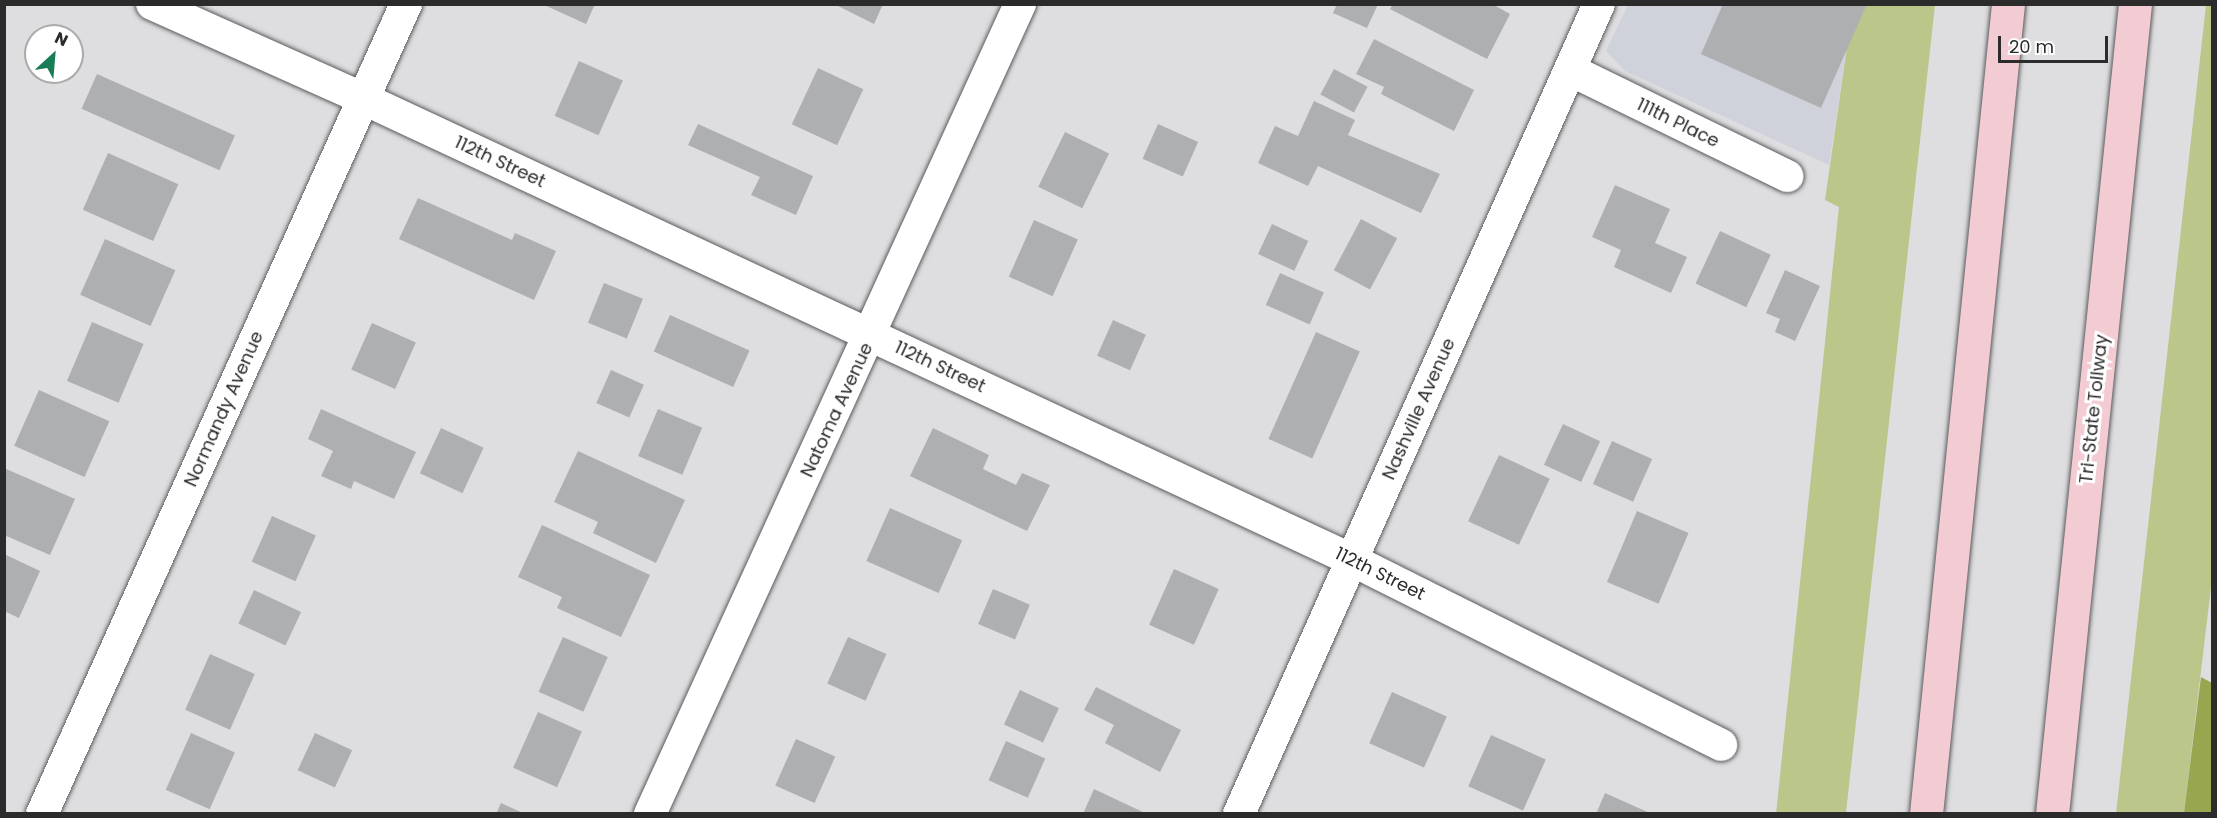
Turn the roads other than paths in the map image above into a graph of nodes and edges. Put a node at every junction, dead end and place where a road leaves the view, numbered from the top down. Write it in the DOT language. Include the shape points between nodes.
graph roads {
  1 [pos="152,4"];
  2 [pos="406,4"];
  3 [pos="1020,4"];
  4 [pos="1599,4"];
  5 [pos="2008,4"];
  6 [pos="2135,4"];
  7 [pos="1570,70"];
  8 [pos="364,99"];
  9 [pos="1787,176"];
  10 [pos="872,335"];
  11 [pos="1352,560"];
  12 [pos="1721,744"];
  13 [pos="42,813"];
  14 [pos="650,813"];
  15 [pos="1239,813"];
  16 [pos="1926,813"];
  17 [pos="2052,813"];
  1 -- 8 [label="street, 112th Street"];
  2 -- 8 [label="street, Normandy Avenue"];
  3 -- 10 [label="street, Natoma Avenue"];
  4 -- 7 [label="street, Nashville Avenue"];
  5 -- 16 [label="highway"];
  6 -- 17 [label="highway, Tri-State Tollway"];
  7 -- 9 [label="street, 111th Place"];
  7 -- 11 [label="street, Nashville Avenue"];
  8 -- 10 [label="street, 112th Street"];
  8 -- 13 [label="street, Normandy Avenue"];
  10 -- 11 [label="street, 112th Street"];
  10 -- 14 [label="street, Natoma Avenue"];
  11 -- 12 [label="street, 112th Street"];
  11 -- 15 [label="street, Nashville Avenue"];
}
